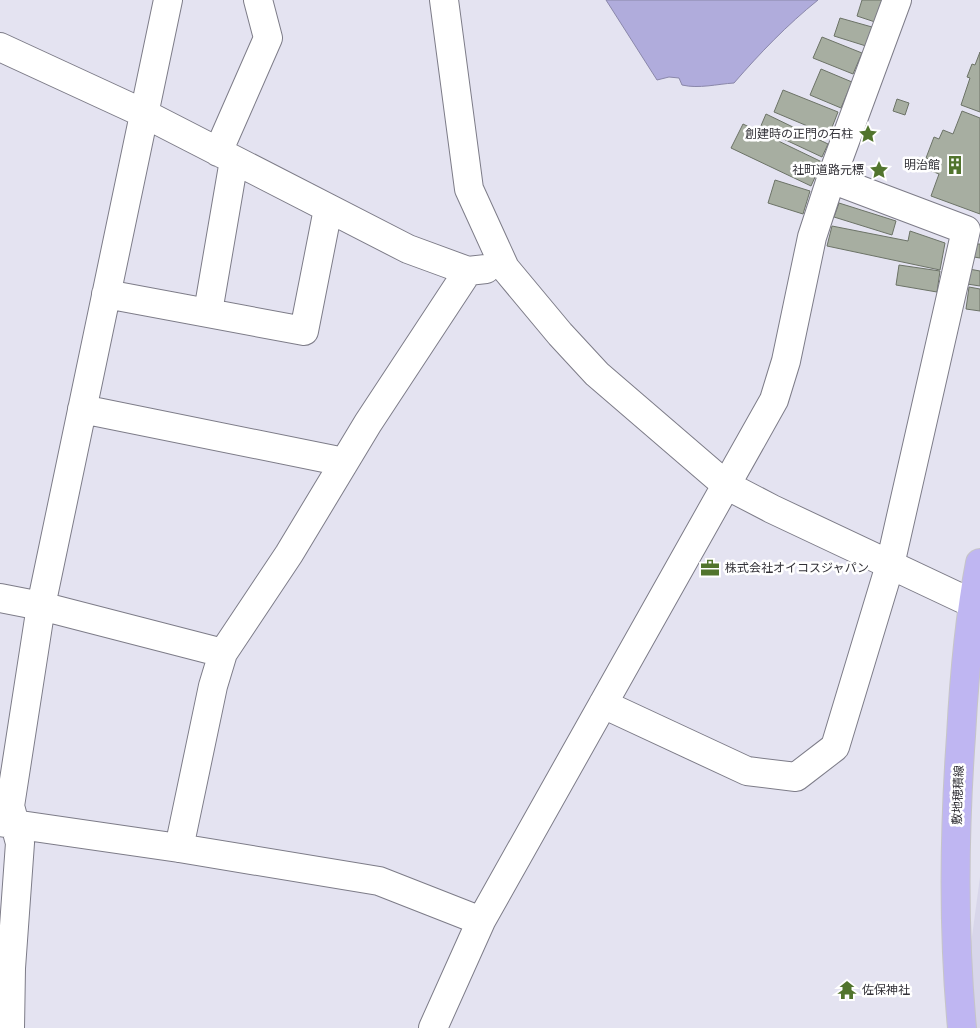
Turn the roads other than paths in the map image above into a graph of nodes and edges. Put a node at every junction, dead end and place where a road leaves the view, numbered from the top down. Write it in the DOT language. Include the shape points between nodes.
graph roads {
  1 [pos="168,0"];
  2 [pos="258,0"];
  3 [pos="444,0"];
  4 [pos="897,0"];
  5 [pos="0,47"];
  6 [pos="144,113"];
  7 [pos="226,156"];
  8 [pos="831,179"];
  9 [pos="328,210"];
  10 [pos="505,268"];
  11 [pos="468,271"];
  12 [pos="106,294"];
  13 [pos="208,312"];
  14 [pos="82,409"];
  15 [pos="344,462"];
  16 [pos="726,485"];
  17 [pos="980,563"];
  18 [pos="890,565"];
  19 [pos="0,598"];
  20 [pos="976,605"];
  21 [pos="41,606"];
  22 [pos="223,653"];
  23 [pos="603,704"];
  24 [pos="7,824"];
  25 [pos="179,848"];
  26 [pos="481,922"];
  27 [pos="10,1028"];
  28 [pos="433,1028"];
  29 [pos="962,1028"];
  1 -- 6 [label="street"];
  2 -- 7 [label="street" via="268,38"];
  3 -- 10 [label="street" via="469,190"];
  4 -- 8 [label="street"];
  5 -- 6 [label="street"];
  6 -- 7 [label="street"];
  6 -- 12 [label="street"];
  7 -- 9 [label="street"];
  7 -- 13 [label="street"];
  8 -- 16 [label="street" via="812,237 786,360 774,400"];
  8 -- 18 [label="street" via="966,230"];
  9 -- 11 [label="street" via="408,249"];
  9 -- 13 [label="street" via="304,330"];
  10 -- 11 [label="street"];
  10 -- 16 [label="street" via="597,374"];
  11 -- 15 [label="street"];
  12 -- 13 [label="street"];
  12 -- 14 [label="street"];
  14 -- 15 [label="street"];
  14 -- 21 [label="street"];
  15 -- 22 [label="street" via="289,554"];
  16 -- 18 [label="street"];
  16 -- 23 [label="street"];
  17 -- 20 [label="main road, 敷地穂積線"];
  18 -- 20 [label="street"];
  18 -- 23 [label="street" via="835,747 796,777 747,771"];
  19 -- 21 [label="street"];
  20 -- 29 [label="main road, 敷地穂積線" via="964,682 956,826 955,895"];
  21 -- 22 [label="street"];
  21 -- 24 [label="street"];
  22 -- 25 [label="street"];
  23 -- 26 [label="street"];
  24 -- 25 [label="street"];
  24 -- 27 [label="street" via="20,843"];
  25 -- 26 [label="street" via="379,881"];
  26 -- 28 [label="street"];
}
